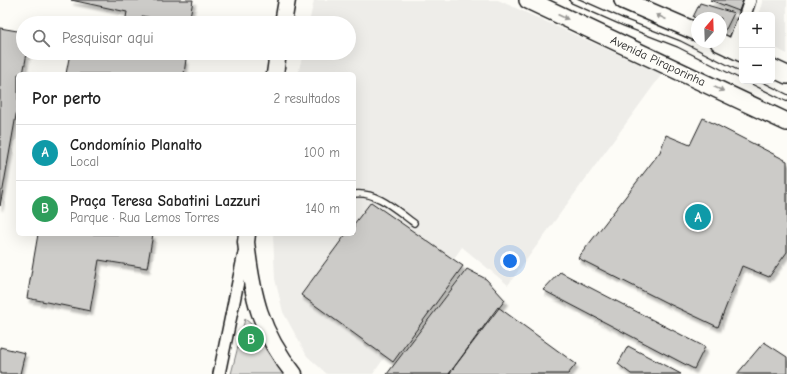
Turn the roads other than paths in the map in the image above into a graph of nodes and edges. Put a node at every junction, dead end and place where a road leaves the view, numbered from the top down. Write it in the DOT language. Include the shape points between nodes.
graph roads {
  1 [pos="287,0"];
  2 [pos="528,0"];
  3 [pos="573,0"];
  4 [pos="623,0"];
  5 [pos="750,0"];
  6 [pos="746,12"];
  7 [pos="284,16"];
  8 [pos="691,29"];
  9 [pos="739,29"];
  10 [pos="731,48"];
  11 [pos="277,60"];
  12 [pos="775,69"];
  13 [pos="274,72"];
  14 [pos="739,74"];
  15 [pos="787,75"];
  16 [pos="758,84"];
  17 [pos="787,98"];
  18 [pos="787,122"];
  19 [pos="356,194"];
  20 [pos="414,223"];
  21 [pos="247,238"];
  22 [pos="219,374"];
  23 [pos="294,374"];
  1 -- 7 [label="street"];
  2 -- 18 [label="main road, Avenida Piraporinha, one-way"];
  3 -- 14 [label="lane" via="679,44"];
  8 -- 4 [label="main road, one-way"];
  5 -- 6 [label="street"];
  9 -- 10 [label="street"];
  11 -- 13 [label="street"];
  12 -- 15 [label="main road"];
  16 -- 17 [label="lane"];
  19 -- 20 [label="lane" via="362,193 380,199"];
  21 -- 22 [label="street"];
  21 -- 23 [label="street" via="254,300 265,330 281,358"];
}
